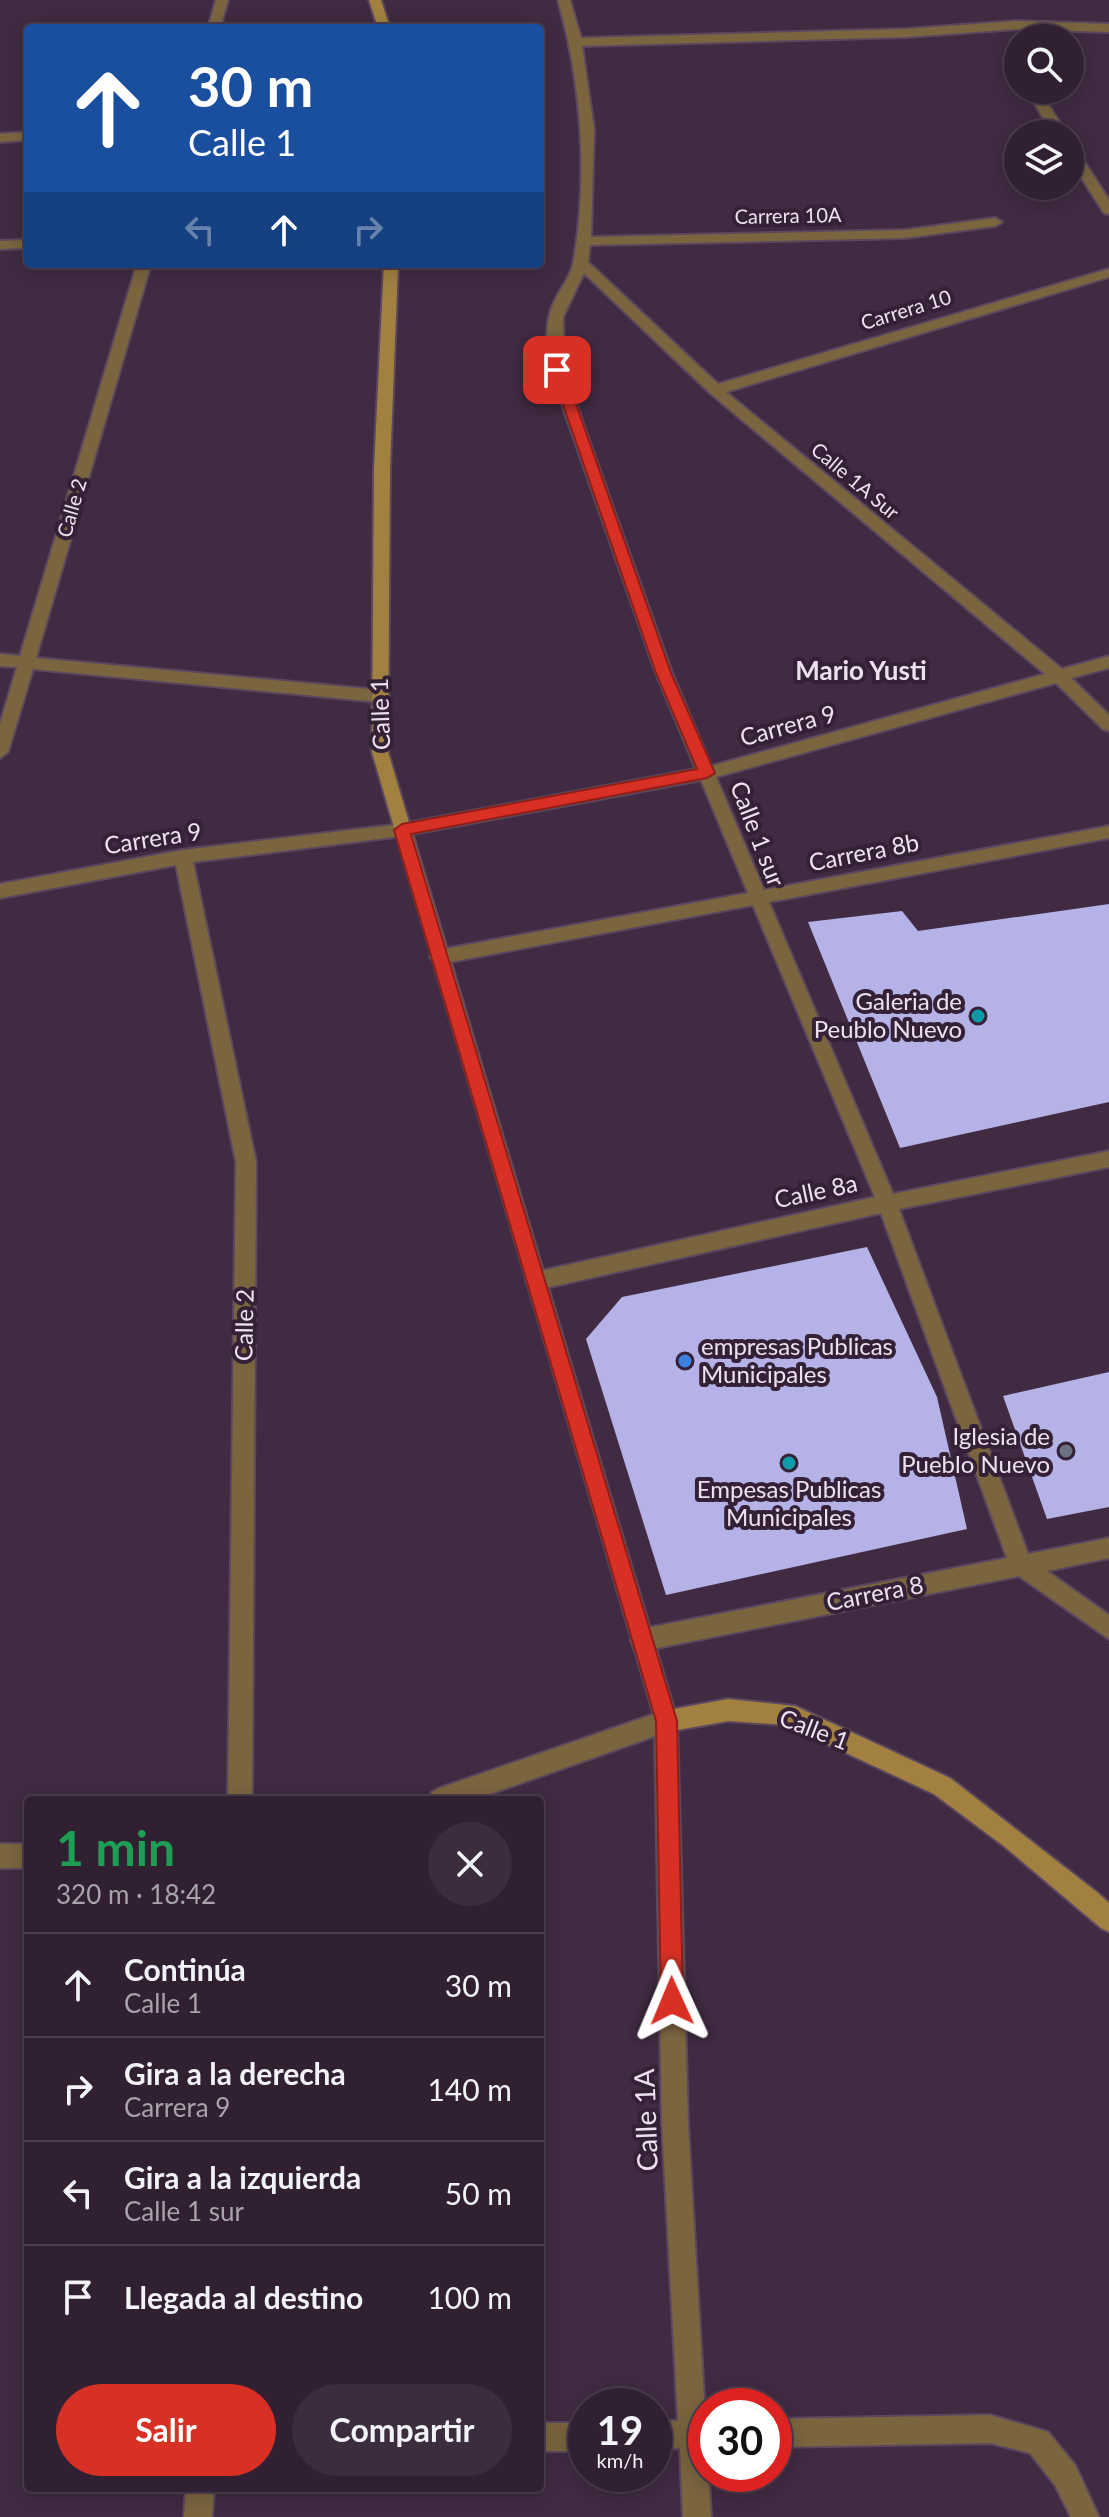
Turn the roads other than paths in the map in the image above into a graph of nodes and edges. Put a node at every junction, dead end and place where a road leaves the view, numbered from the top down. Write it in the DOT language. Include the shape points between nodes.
graph roads {
  1 [pos="222,0"];
  2 [pos="375,0"];
  3 [pos="564,0"];
  4 [pos="215,24"];
  5 [pos="383,24"];
  6 [pos="1109,28"];
  7 [pos="577,42"];
  8 [pos="24,136"];
  9 [pos="0,138"];
  10 [pos="1084,172"];
  11 [pos="1109,210"];
  12 [pos="995,222"];
  13 [pos="581,241"];
  14 [pos="24,244"];
  15 [pos="0,245"];
  16 [pos="581,263"];
  17 [pos="143,268"];
  18 [pos="391,268"];
  19 [pos="1109,273"];
  20 [pos="715,390"];
  21 [pos="0,660"];
  22 [pos="1109,662"];
  23 [pos="26,664"];
  24 [pos="1060,677"];
  25 [pos="379,696"];
  26 [pos="1109,725"];
  27 [pos="0,752"];
  28 [pos="707,773"];
  29 [pos="402,830"];
  30 [pos="1109,832"];
  31 [pos="183,857"];
  32 [pos="0,891"];
  33 [pos="756,898"];
  34 [pos="439,957"];
  35 [pos="1109,1159"];
  36 [pos="887,1203"];
  37 [pos="536,1281"];
  38 [pos="1109,1548"];
  39 [pos="1021,1565"];
  40 [pos="1109,1628"];
  41 [pos="642,1640"];
  42 [pos="666,1721"];
  43 [pos="240,1796"];
  44 [pos="451,1796"];
  45 [pos="0,1856"];
  46 [pos="24,1856"];
  47 [pos="1109,1920"];
  48 [pos="696,2388"];
  49 [pos="792,2433"];
  50 [pos="544,2437"];
  51 [pos="568,2437"];
  52 [pos="200,2492"];
  53 [pos="698,2492"];
  54 [pos="198,2517"];
  55 [pos="697,2517"];
  56 [pos="1085,2517"];
  1 -- 4 [label="street"];
  2 -- 5 [label="main road"];
  3 -- 7 [label="street, Calle 1 sur"];
  6 -- 7 [label="street" via="1017,25"];
  7 -- 13 [label="street, Calle 1 sur" via="590,151"];
  8 -- 9 [label="street"];
  10 -- 11 [label="street"];
  12 -- 13 [label="street, Carrera 10A" via="905,234"];
  13 -- 16 [label="street, Calle 1 sur"];
  14 -- 15 [label="street"];
  16 -- 20 [label="street, Calle 1A Sur"];
  16 -- 28 [label="street, Calle 1 sur" via="558,310 553,347 557,370 664,673"];
  17 -- 23 [label="street, Calle 2"];
  18 -- 25 [label="main road, Calle 1"];
  19 -- 20 [label="street, Carrera 10"];
  20 -- 24 [label="street, Calle 1A Sur"];
  21 -- 23 [label="street"];
  22 -- 24 [label="street, Carrera 9"];
  23 -- 25 [label="street"];
  23 -- 27 [label="street, Calle 2"];
  24 -- 26 [label="street, Calle 1A Sur"];
  24 -- 28 [label="street, Carrera 9"];
  25 -- 29 [label="main road, Calle 1" via="380,752"];
  28 -- 29 [label="street, Carrera 9"];
  28 -- 33 [label="street, Calle 1 sur"];
  29 -- 31 [label="street, Carrera 9"];
  29 -- 34 [label="main road, Calle 1"];
  30 -- 33 [label="street, Carrera 8b"];
  31 -- 32 [label="street, Carrera 9"];
  31 -- 43 [label="street, Calle 2" via="246,1162"];
  33 -- 34 [label="street, Carrera 8b"];
  33 -- 36 [label="street, Calle 1 sur"];
  34 -- 37 [label="main road, Calle 1"];
  35 -- 36 [label="street, Calle 8a"];
  36 -- 37 [label="street, Calle 8a"];
  36 -- 39 [label="street, Calle 1 sur"];
  37 -- 41 [label="main road, Calle 1"];
  38 -- 39 [label="street, Carrera 8"];
  39 -- 40 [label="street"];
  39 -- 41 [label="street, Carrera 8"];
  41 -- 42 [label="main road, Calle 1"];
  42 -- 44 [label="street"];
  42 -- 47 [label="main road, Calle 1" via="728,1710 787,1714 942,1786"];
  42 -- 48 [label="street, Calle 1A" via="675,2124"];
  45 -- 46 [label="street"];
  49 -- 56 [label="street" via="990,2429 1038,2442 1065,2475"];
  50 -- 51 [label="street"];
  52 -- 54 [label="street"];
  53 -- 55 [label="street, Calle 1A"];
}
